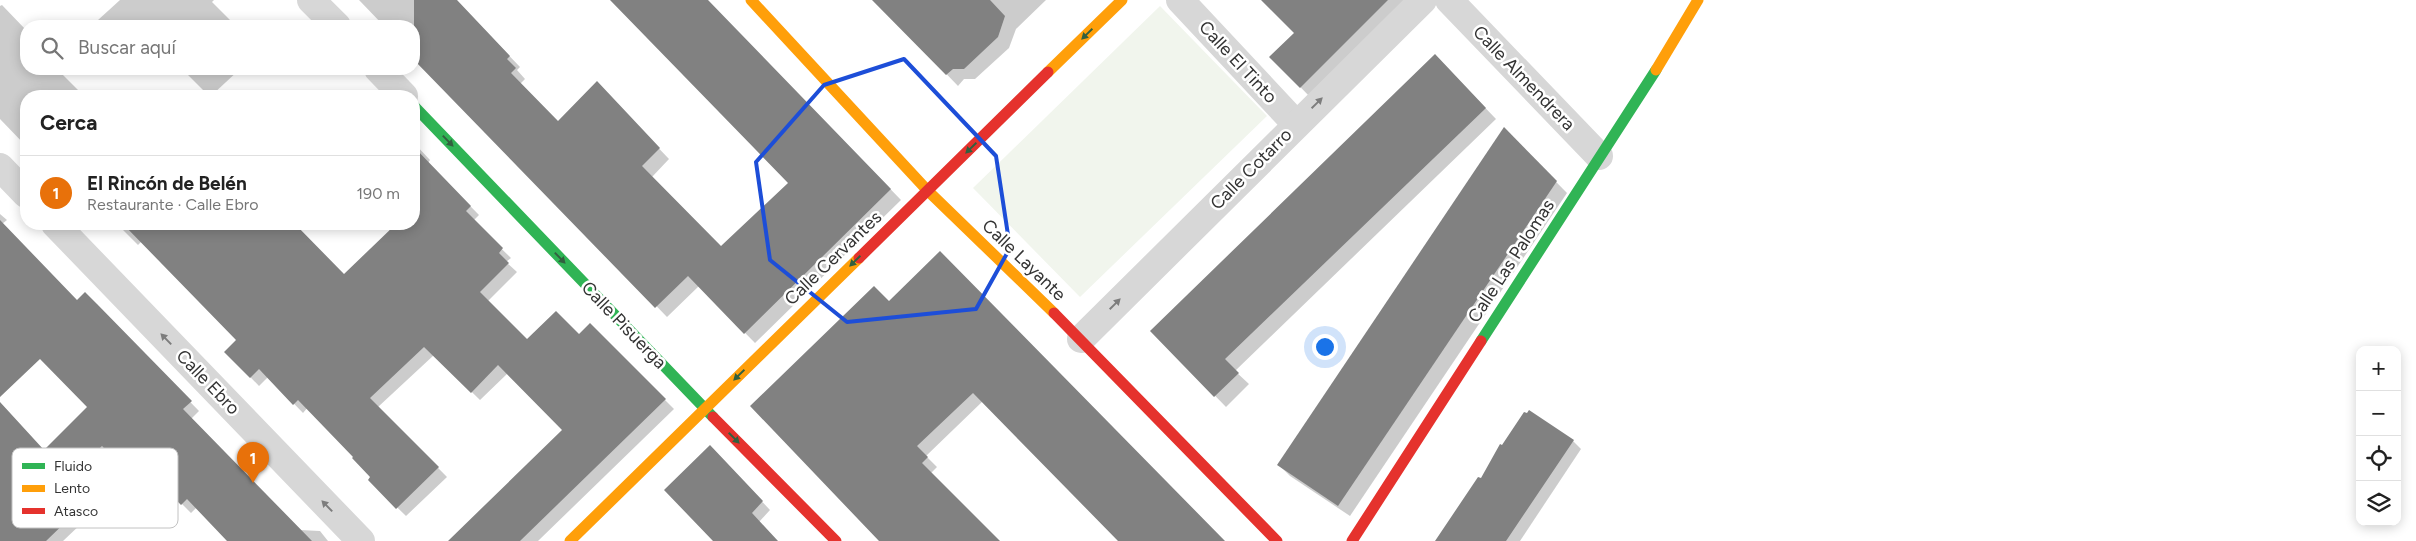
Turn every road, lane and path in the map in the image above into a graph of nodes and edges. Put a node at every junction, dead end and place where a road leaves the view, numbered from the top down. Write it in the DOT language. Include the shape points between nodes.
graph roads {
  1 [pos="311,0"];
  2 [pos="751,0"];
  3 [pos="1122,0"];
  4 [pos="1180,0"];
  5 [pos="1423,0"];
  6 [pos="1449,0"];
  7 [pos="1698,0"];
  8 [pos="331,20"];
  9 [pos="384,75"];
  10 [pos="398,90"];
  11 [pos="420,112"];
  12 [pos="1296,124"];
  13 [pos="1599,156"];
  14 [pos="0,167"];
  15 [pos="20,188"];
  16 [pos="927,190"];
  17 [pos="60,230"];
  18 [pos="1081,339"];
  19 [pos="705,408"];
  20 [pos="361,541"];
  21 [pos="570,541"];
  22 [pos="836,541"];
  23 [pos="1277,541"];
  24 [pos="1352,541"];
  1 -- 8 [label="street"];
  2 -- 16 [label="street, Calle Layante"];
  3 -- 16 [label="street, Calle Cervantes, one-way"];
  4 -- 12 [label="street, Calle El Tinto"];
  12 -- 5 [label="street, Calle Cotarro, one-way"];
  6 -- 13 [label="street, Calle Almendrera"];
  7 -- 13 [label="street, Calle Las Palomas"];
  9 -- 10 [label="street"];
  11 -- 19 [label="street, Calle Pisuerga, one-way"];
  18 -- 12 [label="street, Calle Cotarro, one-way"];
  13 -- 24 [label="street, Calle Las Palomas"];
  14 -- 15 [label="street"];
  16 -- 18 [label="street, Calle Layante"];
  16 -- 19 [label="street, Calle Cervantes, one-way"];
  20 -- 17 [label="street, Calle Ebro, one-way"];
  18 -- 23 [label="street, Calle Layante"];
  19 -- 21 [label="street, Calle Cervantes"];
  19 -- 22 [label="street, Calle Pisuerga, one-way"];
}
